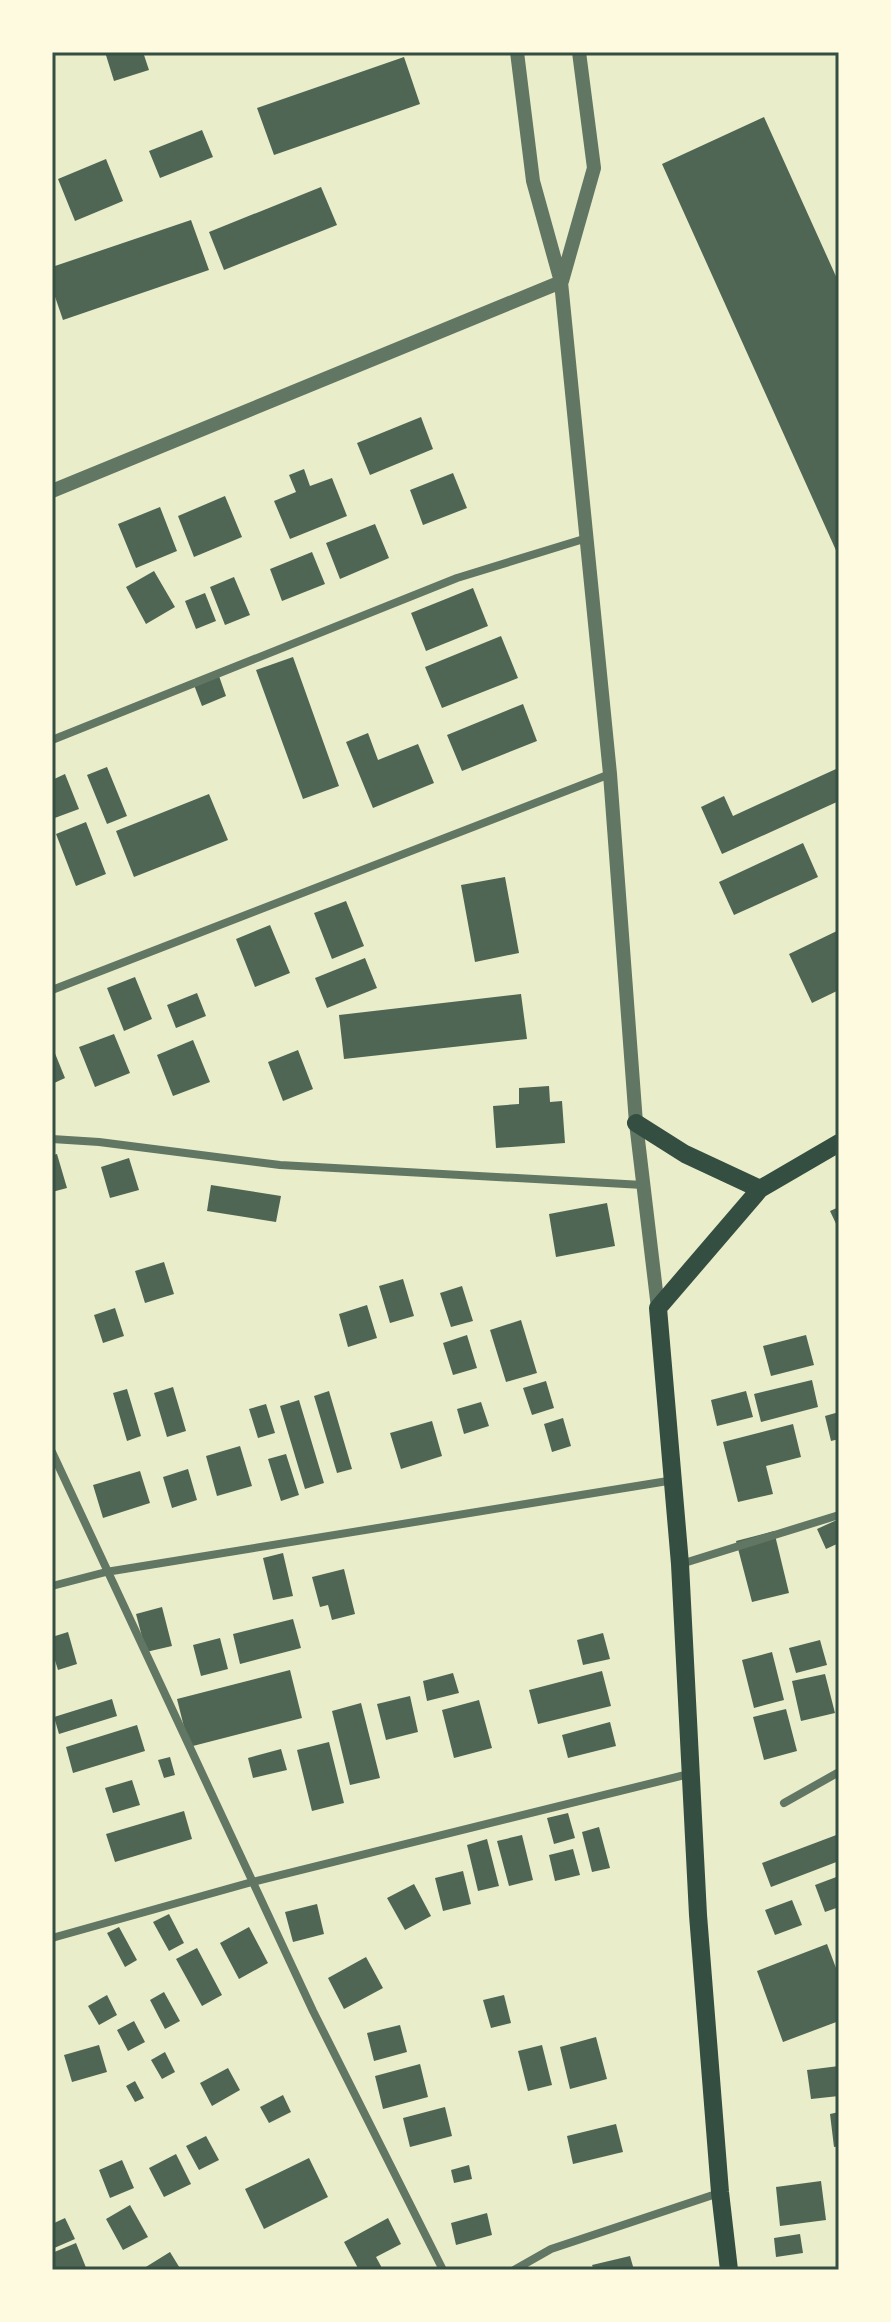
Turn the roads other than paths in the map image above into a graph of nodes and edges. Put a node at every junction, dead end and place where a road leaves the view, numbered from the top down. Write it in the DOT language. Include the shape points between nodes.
graph roads {
  1 [pos="517,52"];
  2 [pos="579,52"];
  3 [pos="561,282"];
  4 [pos="52,491"];
  5 [pos="587,538"];
  6 [pos="52,740"];
  7 [pos="610,774"];
  8 [pos="52,990"];
  9 [pos="636,1123"];
  10 [pos="52,1139"];
  11 [pos="839,1143"];
  12 [pos="643,1185"];
  13 [pos="760,1189"];
  14 [pos="658,1308"];
  15 [pos="52,1452"];
  16 [pos="675,1480"];
  17 [pos="839,1515"];
  18 [pos="680,1564"];
  19 [pos="106,1572"];
  20 [pos="52,1586"];
  21 [pos="839,1772"];
  22 [pos="689,1774"];
  23 [pos="784,1803"];
  24 [pos="252,1882"];
  25 [pos="52,1938"];
  26 [pos="720,2192"];
  27 [pos="443,2270"];
  28 [pos="514,2270"];
  29 [pos="729,2270"];
  1 -- 3 [label="street" via="533,181"];
  2 -- 3 [label="street" via="594,168"];
  3 -- 4 [label="street"];
  3 -- 5 [label="street"];
  5 -- 6 [label="street" via="457,578"];
  5 -- 7 [label="street"];
  7 -- 8 [label="street"];
  7 -- 9 [label="street"];
  9 -- 12 [label="street"];
  9 -- 13 [label="main road" via="685,1154"];
  10 -- 12 [label="street" via="280,1165"];
  11 -- 13 [label="main road"];
  12 -- 14 [label="street"];
  13 -- 14 [label="main road"];
  14 -- 16 [label="main road"];
  15 -- 19 [label="street"];
  16 -- 18 [label="main road"];
  16 -- 19 [label="street"];
  17 -- 18 [label="street"];
  18 -- 22 [label="main road"];
  19 -- 20 [label="street"];
  19 -- 24 [label="street"];
  21 -- 23 [label="street"];
  22 -- 24 [label="street"];
  22 -- 26 [label="main road"];
  24 -- 25 [label="street"];
  24 -- 27 [label="street"];
  26 -- 28 [label="street" via="551,2249"];
  26 -- 29 [label="main road"];
}
